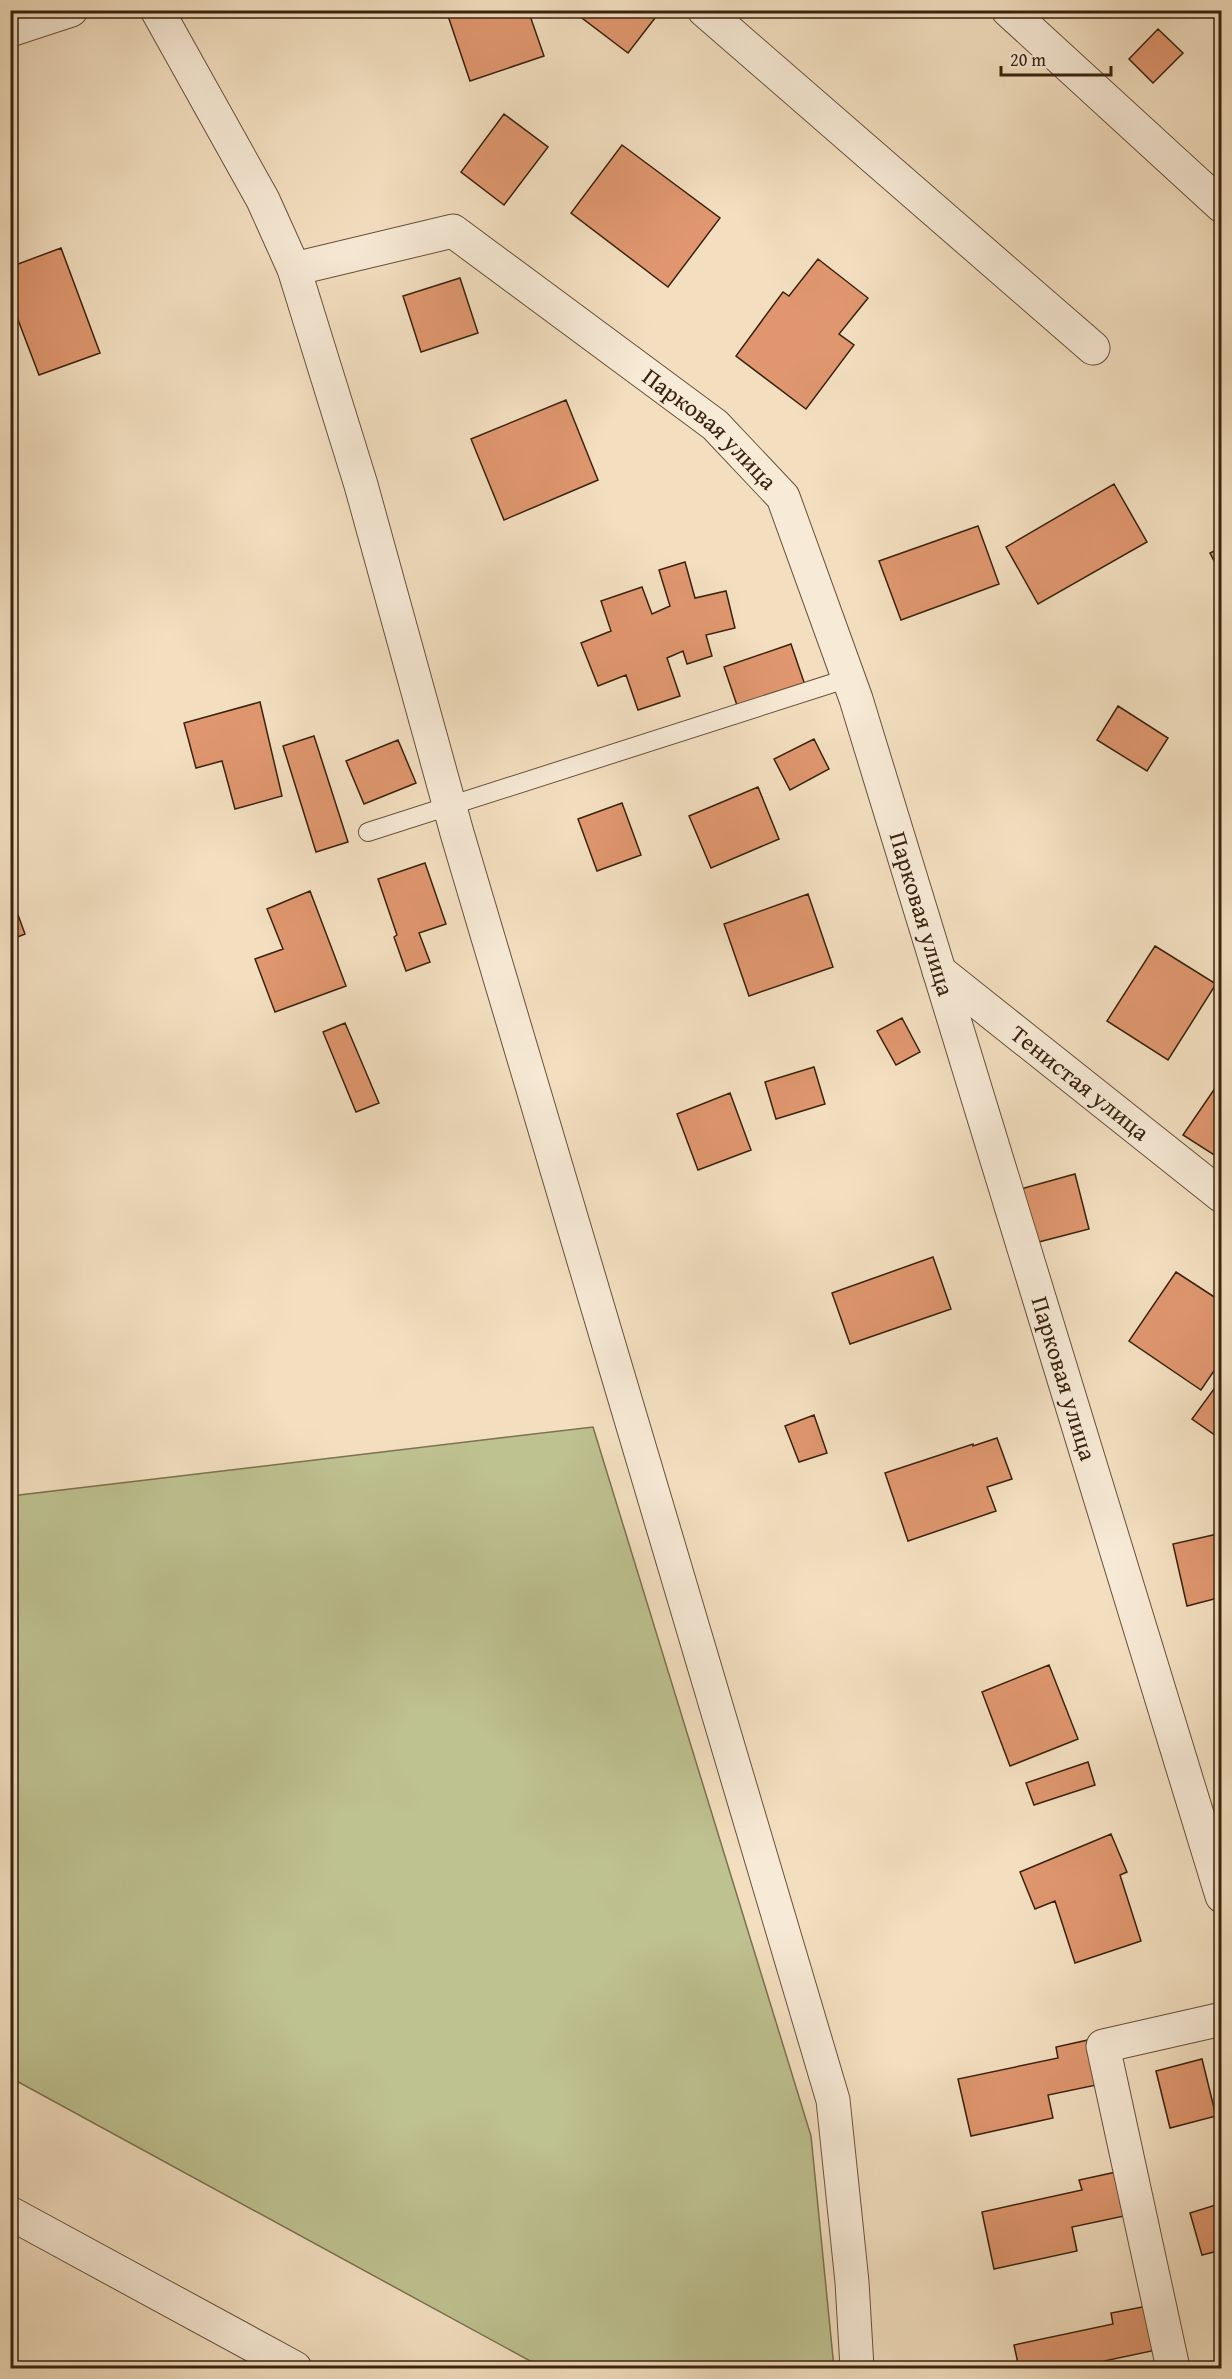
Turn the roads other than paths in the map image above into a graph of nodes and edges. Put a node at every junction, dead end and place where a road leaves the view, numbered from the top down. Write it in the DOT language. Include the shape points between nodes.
graph roads {
  1 [pos="70,10"];
  2 [pos="157,10"];
  3 [pos="704,10"];
  4 [pos="1008,10"];
  5 [pos="10,30"];
  6 [pos="1221,206"];
  7 [pos="294,269"];
  8 [pos="1092,348"];
  9 [pos="849,678"];
  10 [pos="450,806"];
  11 [pos="368,832"];
  12 [pos="939,971"];
  13 [pos="1221,1196"];
  14 [pos="1221,1896"];
  15 [pos="1221,2019"];
  16 [pos="10,2213"];
  17 [pos="295,2368"];
  18 [pos="857,2368"];
  19 [pos="1173,2368"];
  1 -- 5 [label="street"];
  2 -- 7 [label="street" via="263,200"];
  3 -- 8 [label="street"];
  4 -- 6 [label="street"];
  7 -- 9 [label="street, Парковая улица" via="453,231 715,425 783,497"];
  7 -- 10 [label="street" via="362,485"];
  9 -- 10 [label="lane"];
  9 -- 12 [label="street, Парковая улица"];
  10 -- 11 [label="lane"];
  10 -- 18 [label="street" via="833,2100"];
  12 -- 13 [label="street, Тенистая улица"];
  12 -- 14 [label="street, Парковая улица"];
  15 -- 19 [label="street" via="1103,2046"];
  16 -- 17 [label="street"];
}
